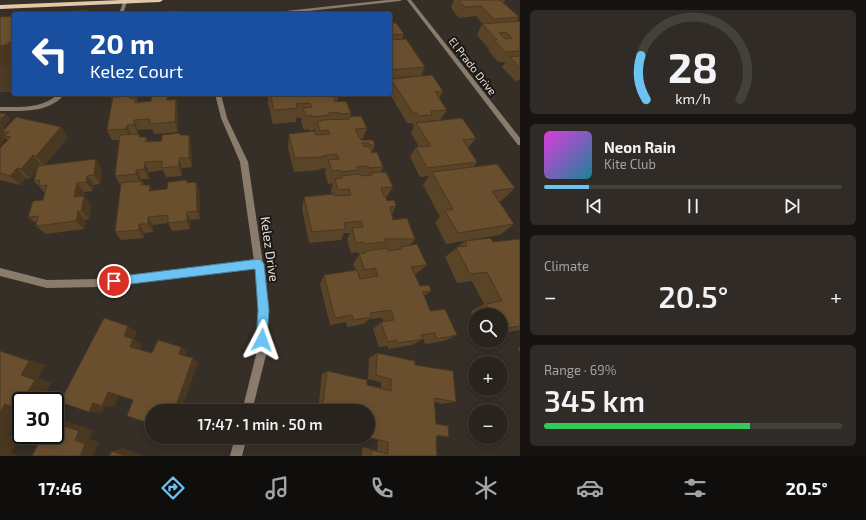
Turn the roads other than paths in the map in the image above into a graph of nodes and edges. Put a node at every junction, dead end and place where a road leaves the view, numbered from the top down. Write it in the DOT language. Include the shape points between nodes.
graph roads {
  1 [pos="160,0"];
  2 [pos="400,0"];
  3 [pos="409,0"];
  4 [pos="125,2"];
  5 [pos="0,7"];
  6 [pos="94,9"];
  7 [pos="122,12"];
  8 [pos="286,12"];
  9 [pos="60,96"];
  10 [pos="218,96"];
  11 [pos="0,109"];
  12 [pos="520,143"];
  13 [pos="259,264"];
  14 [pos="0,272"];
  15 [pos="249,404"];
  16 [pos="239,444"];
  17 [pos="236,456"];
  1 -- 4 [label="main road"];
  2 -- 8 [label="street"];
  3 -- 12 [label="street, El Prado Drive"];
  4 -- 5 [label="main road"];
  4 -- 6 [label="main road"];
  4 -- 7 [label="street"];
  9 -- 11 [label="street" via="54,101 30,109"];
  10 -- 13 [label="street, Kelez Drive" via="224,118 244,162"];
  13 -- 14 [label="street" via="98,283 46,284"];
  13 -- 15 [label="street, Kelez Drive" via="264,310 261,355"];
  16 -- 17 [label="street"];
}
